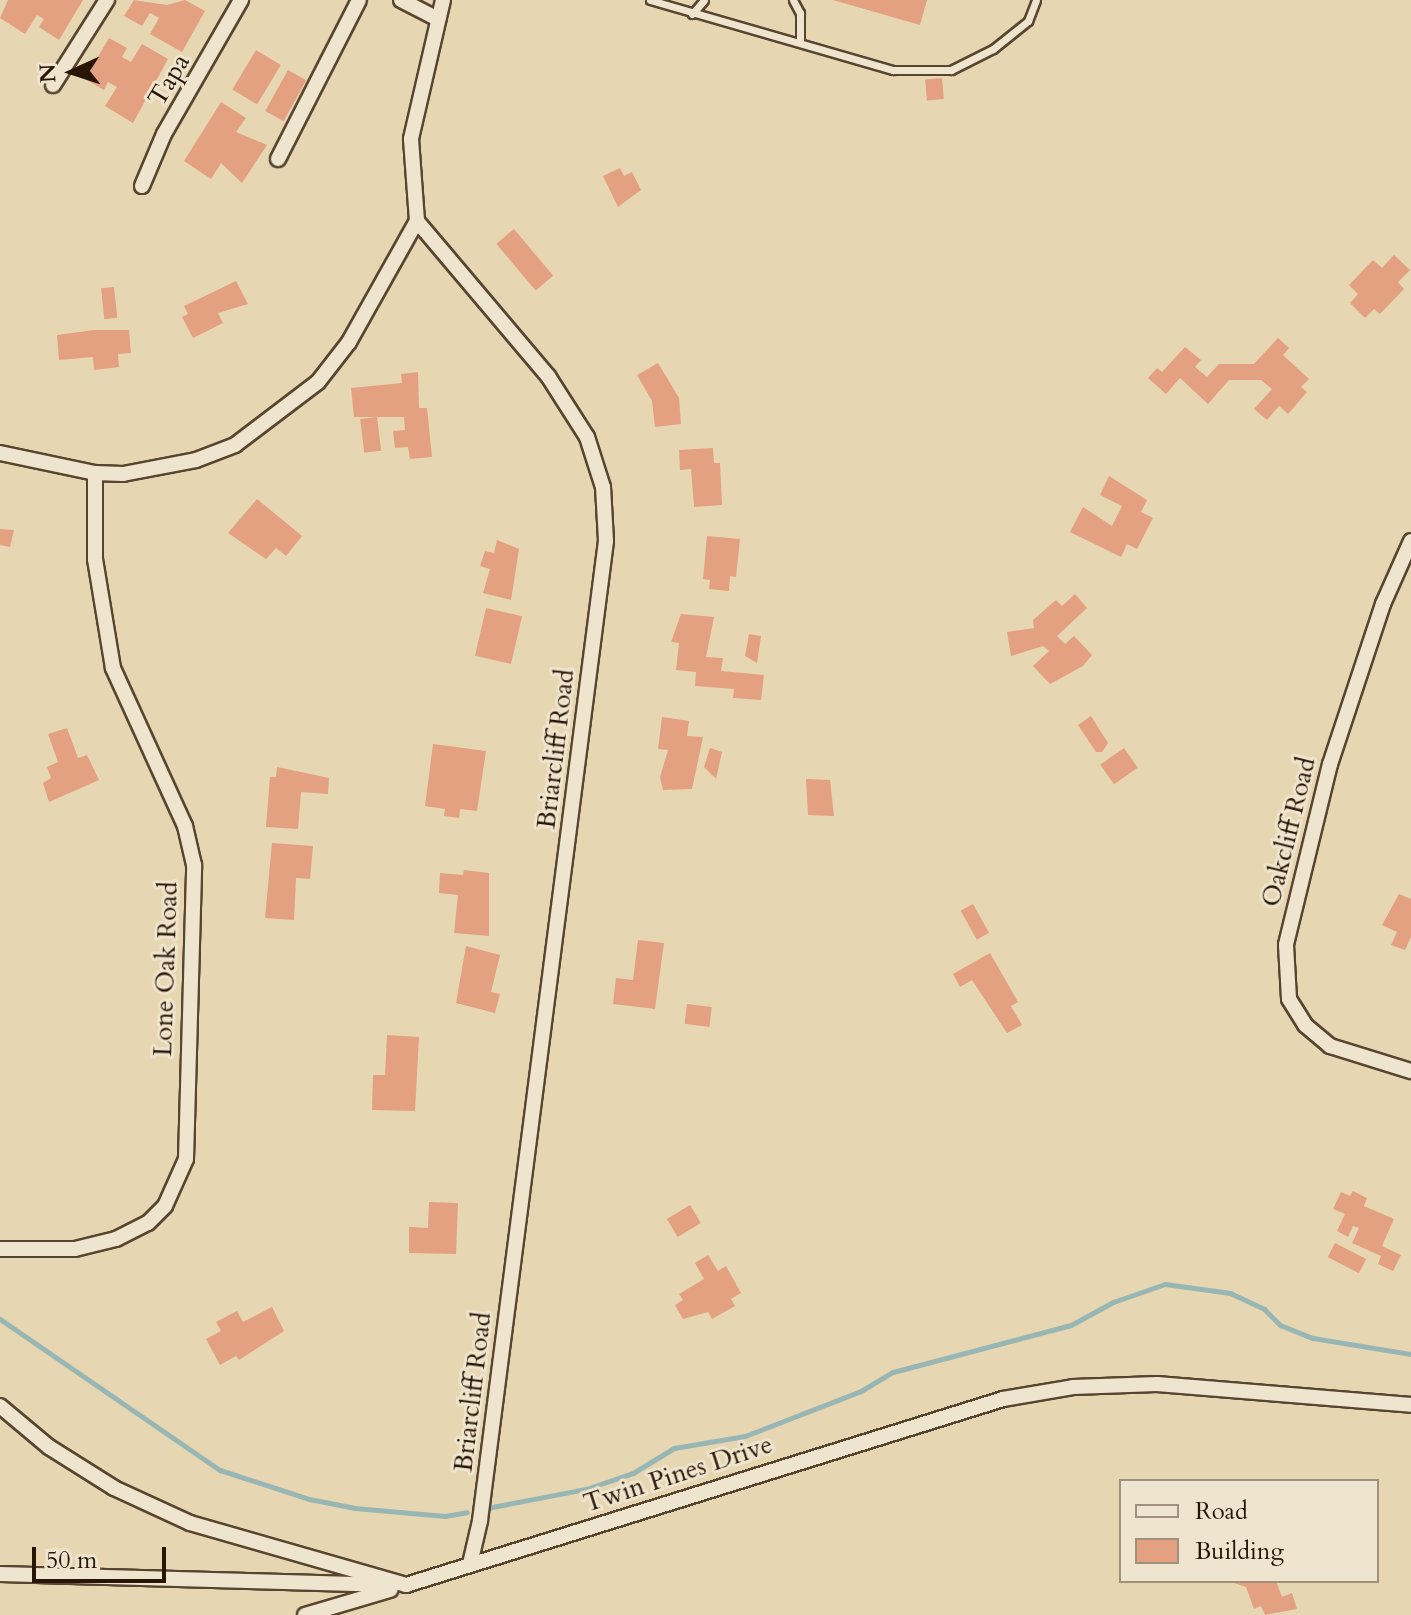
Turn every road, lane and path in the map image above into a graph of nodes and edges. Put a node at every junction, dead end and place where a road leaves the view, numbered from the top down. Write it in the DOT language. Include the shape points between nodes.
graph roads {
  1 [pos="107,0"];
  2 [pos="241,0"];
  3 [pos="359,0"];
  4 [pos="401,0"];
  5 [pos="443,0"];
  6 [pos="650,0"];
  7 [pos="704,0"];
  8 [pos="793,0"];
  9 [pos="1036,0"];
  10 [pos="692,14"];
  11 [pos="438,19"];
  12 [pos="800,42"];
  13 [pos="53,85"];
  14 [pos="278,159"];
  15 [pos="142,186"];
  16 [pos="417,221"];
  17 [pos="0,453"];
  18 [pos="95,473"];
  19 [pos="1411,541"];
  20 [pos="1411,1071"];
  21 [pos="0,1249"];
  22 [pos="1411,1405"];
  23 [pos="0,1406"];
  24 [pos="470,1564"];
  25 [pos="0,1574"];
  26 [pos="406,1585"];
  27 [pos="305,1615"];
  1 -- 13 [label="street"];
  2 -- 15 [label="street, Tapa" via="164,134"];
  3 -- 14 [label="street"];
  4 -- 11 [label="street"];
  5 -- 11 [label="street"];
  6 -- 10 [label="lane"];
  7 -- 10 [label="lane"];
  8 -- 12 [label="lane" via="800,13"];
  9 -- 12 [label="lane" via="1028,21 993,49 951,70 893,70"];
  10 -- 12 [label="lane"];
  11 -- 16 [label="street" via="411,139"];
  16 -- 18 [label="street" via="349,342 289,408 235,445 196,460 145,472"];
  16 -- 24 [label="street, Briarcliff Road" via="548,376 587,437 603,487 606,541 483,1505"];
  17 -- 18 [label="street"];
  18 -- 21 [label="street, Lone Oak Road" via="95,559 113,668 185,826 194,865 186,1159 165,1206 137,1228 75,1249"];
  19 -- 20 [label="street, Oakcliff Road" via="1383,604 1330,764 1286,945 1289,999 1305,1025 1330,1046"];
  22 -- 24 [label="street, Twin Pines Drive" via="1157,1384 1073,1387 1003,1399"];
  23 -- 26 [label="street" via="49,1447 114,1488 190,1523"];
  24 -- 26 [label="street, Twin Pines Drive"];
  25 -- 26 [label="street"];
  26 -- 27 [label="street"];
}
